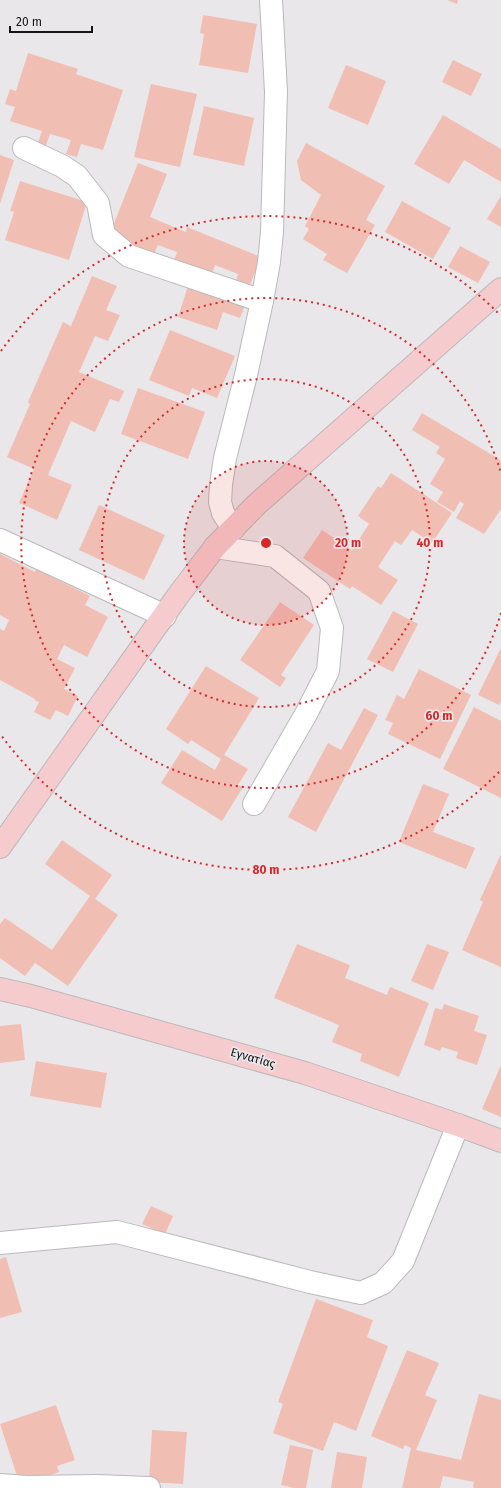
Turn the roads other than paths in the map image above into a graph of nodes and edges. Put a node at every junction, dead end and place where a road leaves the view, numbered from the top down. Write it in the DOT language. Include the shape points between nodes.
graph roads {
  1 [pos="271,0"];
  2 [pos="24,148"];
  3 [pos="501,289"];
  4 [pos="262,301"];
  5 [pos="233,529"];
  6 [pos="0,540"];
  7 [pos="216,547"];
  8 [pos="165,616"];
  9 [pos="254,804"];
  10 [pos="0,847"];
  11 [pos="0,989"];
  12 [pos="458,1125"];
  13 [pos="501,1141"];
  14 [pos="0,1243"];
  15 [pos="0,1485"];
  16 [pos="149,1488"];
  1 -- 4 [label="street" via="276,92 272,232"];
  2 -- 4 [label="street" via="77,176 98,203 104,235 129,256"];
  3 -- 5 [label="street" via="256,505"];
  4 -- 5 [label="street" via="221,485 220,502 223,513"];
  5 -- 7 [label="street"];
  6 -- 8 [label="street"];
  7 -- 8 [label="street"];
  7 -- 9 [label="street" via="275,556 319,591 332,628 328,671"];
  8 -- 10 [label="street"];
  11 -- 12 [label="street, Εγνατίας" via="305,1073"];
  12 -- 13 [label="street, Εγνατίας"];
  12 -- 14 [label="street" via="403,1261 383,1283 361,1293 117,1232"];
  15 -- 16 [label="street"];
}
